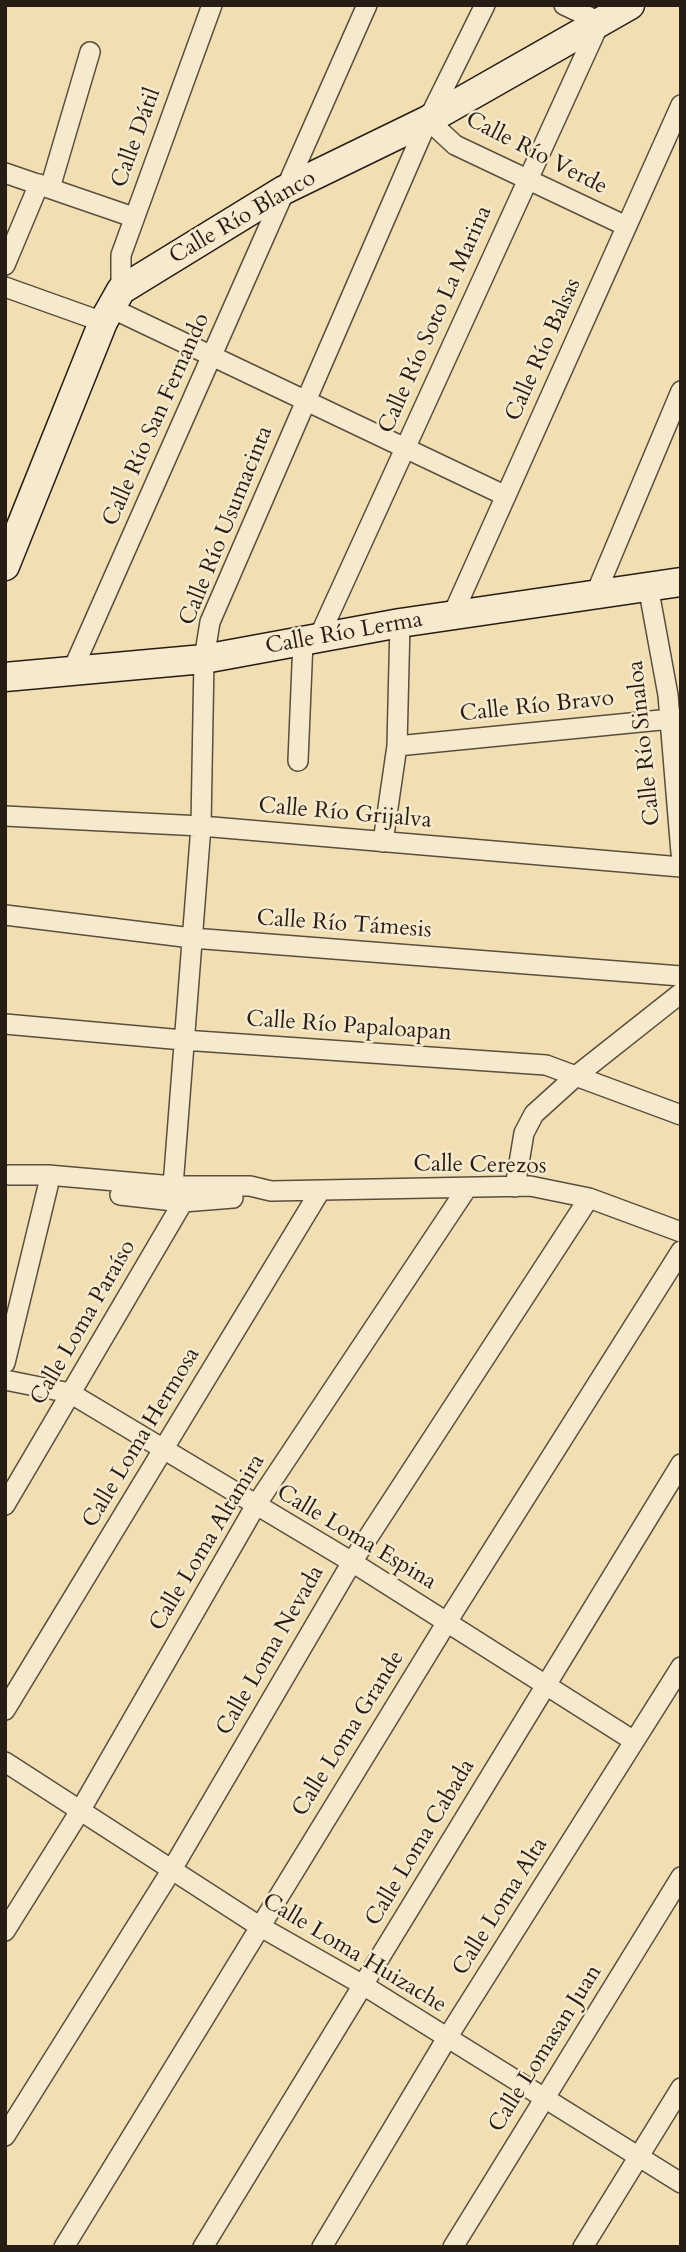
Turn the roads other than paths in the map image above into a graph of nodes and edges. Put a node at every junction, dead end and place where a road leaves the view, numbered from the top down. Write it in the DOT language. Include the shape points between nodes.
graph roads {
  1 [pos="212,5"];
  2 [pos="367,5"];
  3 [pos="485,5"];
  4 [pos="564,5"];
  5 [pos="630,5"];
  6 [pos="603,14"];
  7 [pos="90,52"];
  8 [pos="681,105"];
  9 [pos="428,120"];
  10 [pos="5,173"];
  11 [pos="527,179"];
  12 [pos="44,186"];
  13 [pos="284,190"];
  14 [pos="133,217"];
  15 [pos="626,226"];
  16 [pos="5,265"];
  17 [pos="5,287"];
  18 [pos="112,306"];
  19 [pos="213,356"];
  20 [pos="681,391"];
  21 [pos="306,400"];
  22 [pos="405,447"];
  23 [pos="506,496"];
  24 [pos="6,564"];
  25 [pos="681,582"];
  26 [pos="648,586"];
  27 [pos="596,593"];
  28 [pos="453,616"];
  29 [pos="400,623"];
  30 [pos="311,640"];
  31 [pos="204,659"];
  32 [pos="73,669"];
  33 [pos="5,677"];
  34 [pos="676,718"];
  35 [pos="397,746"];
  36 [pos="298,761"];
  37 [pos="5,816"];
  38 [pos="201,826"];
  39 [pos="383,842"];
  40 [pos="681,853"];
  41 [pos="681,867"];
  42 [pos="5,915"];
  43 [pos="191,938"];
  44 [pos="681,976"];
  45 [pos="678,999"];
  46 [pos="5,1024"];
  47 [pos="183,1040"];
  48 [pos="576,1076"];
  49 [pos="681,1115"];
  50 [pos="7,1175"];
  51 [pos="48,1186"];
  52 [pos="515,1187"];
  53 [pos="467,1188"];
  54 [pos="320,1191"];
  55 [pos="178,1194"];
  56 [pos="589,1198"];
  57 [pos="681,1232"];
  58 [pos="681,1251"];
  59 [pos="5,1363"];
  60 [pos="5,1380"];
  61 [pos="71,1393"];
  62 [pos="165,1450"];
  63 [pos="681,1464"];
  64 [pos="5,1505"];
  65 [pos="256,1505"];
  66 [pos="352,1562"];
  67 [pos="447,1622"];
  68 [pos="681,1667"];
  69 [pos="547,1684"];
  70 [pos="5,1710"];
  71 [pos="635,1741"];
  72 [pos="5,1762"];
  73 [pos="80,1811"];
  74 [pos="171,1871"];
  75 [pos="681,1877"];
  76 [pos="259,1926"];
  77 [pos="5,1931"];
  78 [pos="363,1985"];
  79 [pos="447,2038"];
  80 [pos="681,2088"];
  81 [pos="543,2099"];
  82 [pos="5,2136"];
  83 [pos="638,2157"];
  84 [pos="681,2183"];
  85 [pos="64,2247"];
  86 [pos="203,2247"];
  87 [pos="322,2247"];
  88 [pos="453,2247"];
  89 [pos="583,2247"];
  1 -- 14 [label="street, Calle Dátil"];
  2 -- 13 [label="street, Calle Río San Fernando"];
  3 -- 9 [label="street, Calle Río Usumacinta"];
  4 -- 6 [label="street"];
  5 -- 6 [label="street, Calle Río Blanco"];
  6 -- 9 [label="street, Calle Río Blanco"];
  6 -- 11 [label="street, Calle Río Soto La Marina"];
  7 -- 12 [label="street"];
  8 -- 15 [label="street, Calle Río Balsas"];
  9 -- 11 [label="street, Calle Río Verde" via="455,145"];
  9 -- 13 [label="street, Calle Río Blanco"];
  9 -- 21 [label="street, Calle Río Usumacinta"];
  10 -- 12 [label="street"];
  11 -- 15 [label="street, Calle Río Verde"];
  11 -- 22 [label="street, Calle Río Soto La Marina"];
  12 -- 14 [label="street"];
  12 -- 16 [label="street"];
  13 -- 18 [label="street, Calle Río Blanco"];
  13 -- 19 [label="street, Calle Río San Fernando"];
  14 -- 18 [label="street, Calle Dátil"];
  15 -- 23 [label="street, Calle Río Balsas"];
  17 -- 18 [label="street"];
  18 -- 19 [label="street"];
  18 -- 24 [label="street"];
  19 -- 21 [label="street"];
  19 -- 32 [label="street, Calle Río San Fernando"];
  20 -- 27 [label="street"];
  21 -- 22 [label="street"];
  21 -- 31 [label="street, Calle Río Usumacinta" via="210,622"];
  22 -- 23 [label="street"];
  22 -- 30 [label="street, Calle Río Soto La Marina"];
  23 -- 28 [label="street, Calle Río Balsas"];
  25 -- 26 [label="street, Calle Río Lerma"];
  26 -- 27 [label="street, Calle Río Lerma"];
  26 -- 34 [label="street, Calle Río Sinaloa"];
  27 -- 28 [label="street, Calle Río Lerma"];
  28 -- 29 [label="street, Calle Río Lerma"];
  29 -- 30 [label="street, Calle Río Lerma"];
  29 -- 35 [label="street"];
  30 -- 31 [label="street, Calle Río Lerma"];
  30 -- 36 [label="street"];
  31 -- 32 [label="street, Calle Río Lerma"];
  31 -- 38 [label="street, Calle Río Usumacinta"];
  32 -- 33 [label="street, Calle Río Lerma"];
  34 -- 35 [label="street, Calle Río Bravo"];
  34 -- 40 [label="street, Calle Río Sinaloa"];
  35 -- 39 [label="street"];
  37 -- 38 [label="street, Calle Río Grijalva"];
  38 -- 39 [label="street, Calle Río Grijalva"];
  38 -- 43 [label="street, Calle Río Usumacinta"];
  39 -- 41 [label="street, Calle Río Grijalva"];
  42 -- 43 [label="street, Calle Río Támesis"];
  43 -- 44 [label="street, Calle Río Támesis"];
  43 -- 47 [label="street, Calle Río Usumacinta"];
  45 -- 48 [label="street"];
  46 -- 47 [label="street, Calle Río Papaloapan"];
  47 -- 48 [label="street, Calle Río Papaloapan" via="546,1065"];
  47 -- 55 [label="street, Calle Río Usumacinta"];
  48 -- 49 [label="street, Calle Río Papaloapan"];
  48 -- 52 [label="street" via="534,1114 524,1133"];
  50 -- 51 [label="street, Calle Cerezos"];
  50 -- 55 [label="street, Calle Cerezos" via="48,1175"];
  51 -- 55 [label="street, Calle Cerezos"];
  51 -- 59 [label="street"];
  52 -- 53 [label="street, Calle Cerezos"];
  52 -- 56 [label="street, Calle Cerezos"];
  53 -- 54 [label="street, Calle Cerezos"];
  53 -- 65 [label="street, Calle Loma Altamira"];
  54 -- 55 [label="street, Calle Cerezos" via="250,1186"];
  54 -- 62 [label="street, Calle Loma Hermosa"];
  55 -- 61 [label="street, Calle Loma Paraíso"];
  56 -- 57 [label="street, Calle Cerezos"];
  56 -- 66 [label="street, Calle Loma Nevada"];
  58 -- 67 [label="street, Calle Loma Grande"];
  60 -- 61 [label="street, Calle Loma Espina"];
  61 -- 62 [label="street, Calle Loma Espina"];
  61 -- 64 [label="street, Calle Loma Paraíso"];
  62 -- 65 [label="street, Calle Loma Espina"];
  62 -- 70 [label="street, Calle Loma Hermosa"];
  63 -- 69 [label="street, Calle Loma Cabada"];
  65 -- 66 [label="street, Calle Loma Espina"];
  65 -- 73 [label="street, Calle Loma Altamira"];
  66 -- 67 [label="street, Calle Loma Espina"];
  66 -- 74 [label="street, Calle Loma Nevada"];
  67 -- 69 [label="street, Calle Loma Espina"];
  67 -- 76 [label="street, Calle Loma Grande"];
  68 -- 71 [label="street, Calle Loma Alta"];
  69 -- 71 [label="street, Calle Loma Espina"];
  69 -- 78 [label="street, Calle Loma Cabada"];
  71 -- 79 [label="street, Calle Loma Alta"];
  72 -- 73 [label="street, Calle Loma Huizache"];
  73 -- 74 [label="street, Calle Loma Huizache"];
  73 -- 77 [label="street, Calle Loma Altamira"];
  74 -- 76 [label="street, Calle Loma Huizache"];
  74 -- 82 [label="street, Calle Loma Nevada"];
  75 -- 81 [label="street, Calle Lomasan Juan"];
  76 -- 78 [label="street, Calle Loma Huizache"];
  76 -- 85 [label="street, Calle Loma Grande"];
  78 -- 79 [label="street, Calle Loma Huizache"];
  78 -- 86 [label="street, Calle Loma Cabada"];
  79 -- 81 [label="street, Calle Loma Huizache"];
  79 -- 87 [label="street, Calle Loma Alta"];
  80 -- 83 [label="street"];
  81 -- 83 [label="street, Calle Loma Huizache"];
  81 -- 88 [label="street, Calle Lomasan Juan"];
  83 -- 84 [label="street, Calle Loma Huizache"];
  83 -- 89 [label="street"];
}
